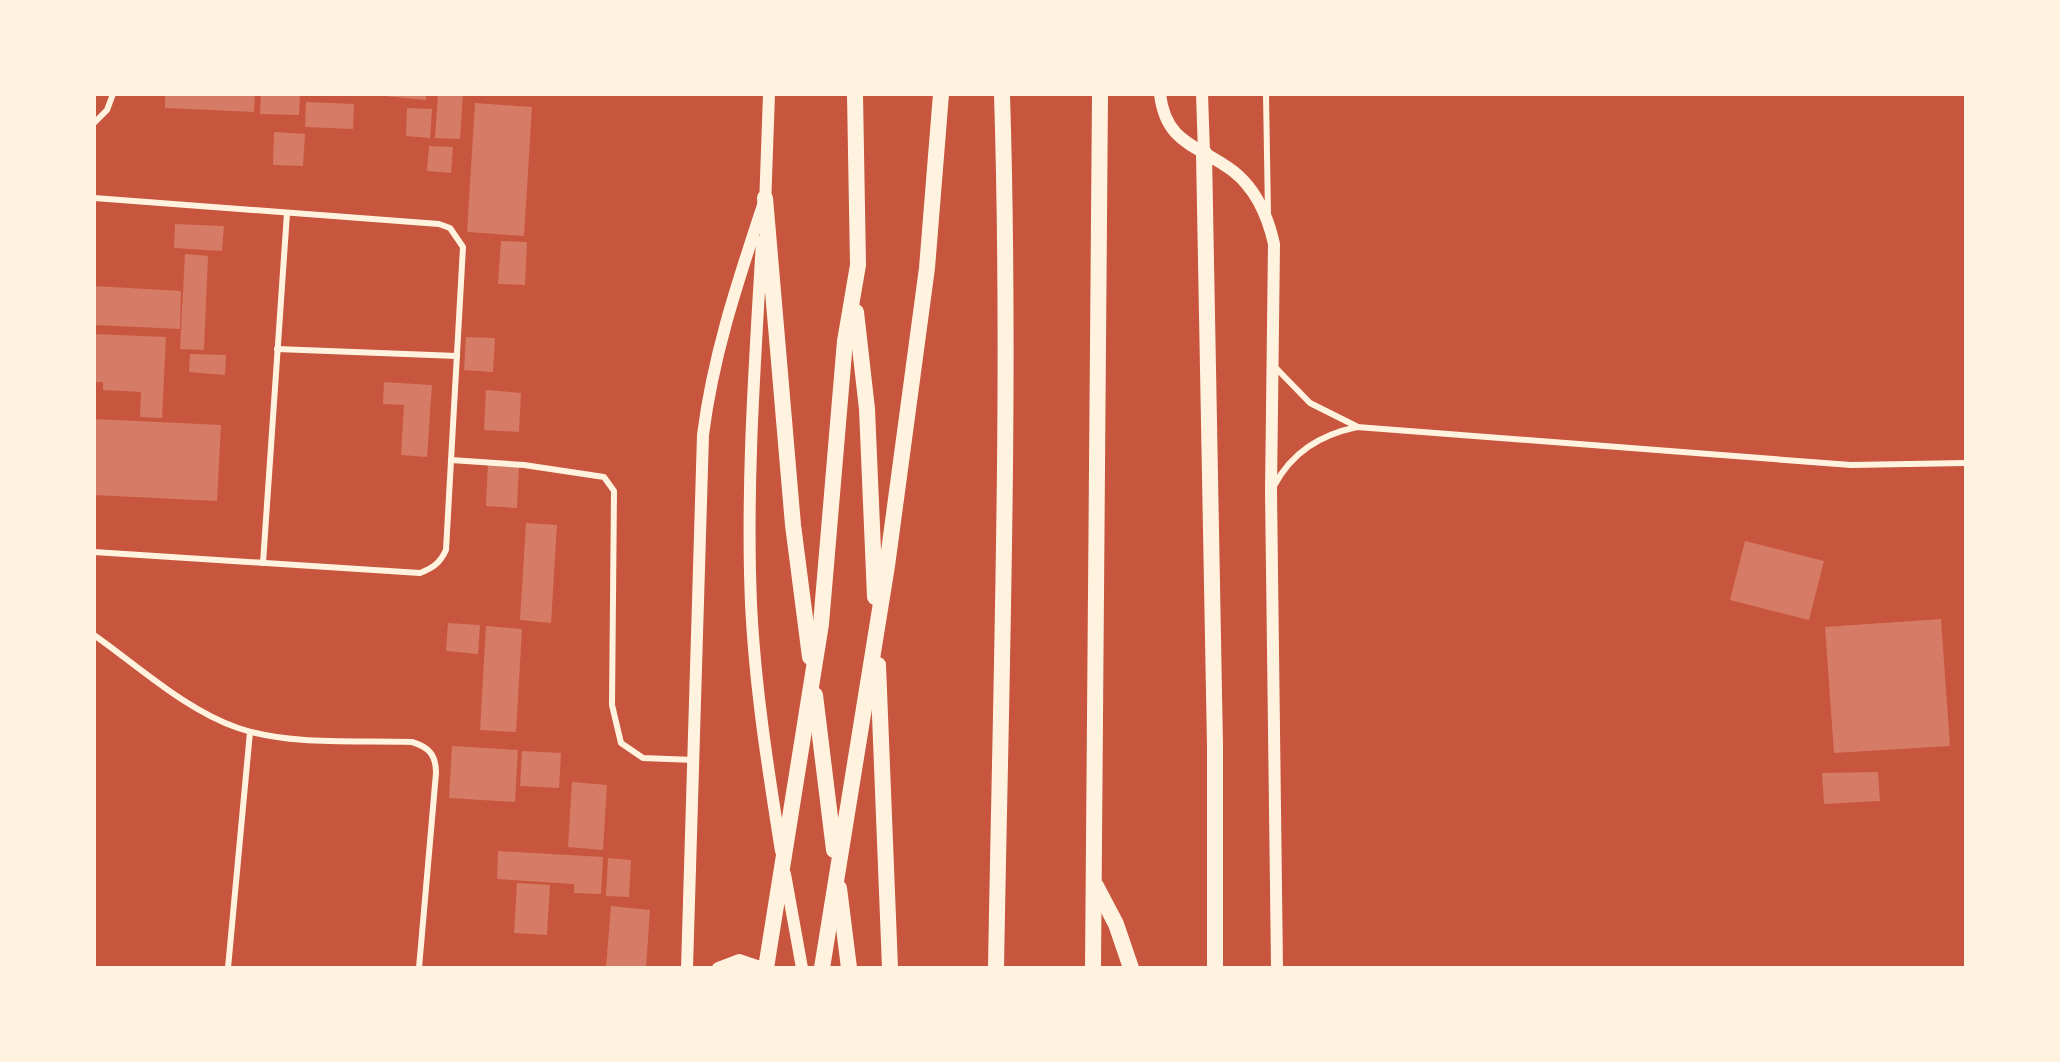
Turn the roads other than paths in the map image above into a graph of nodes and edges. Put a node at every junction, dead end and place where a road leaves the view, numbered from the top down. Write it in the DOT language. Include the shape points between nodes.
graph roads {
  1 [pos="113,94"];
  2 [pos="769,94"];
  3 [pos="855,94"];
  4 [pos="941,94"];
  5 [pos="1002,94"];
  6 [pos="1100,94"];
  7 [pos="1160,94"];
  8 [pos="1202,94"];
  9 [pos="1266,94"];
  10 [pos="94,123"];
  11 [pos="1204,153"];
  12 [pos="94,198"];
  13 [pos="765,198"];
  14 [pos="287,213"];
  15 [pos="1268,220"];
  16 [pos="854,296"];
  17 [pos="277,349"];
  18 [pos="457,357"];
  19 [pos="1273,365"];
  20 [pos="1357,427"];
  21 [pos="451,460"];
  22 [pos="1965,463"];
  23 [pos="1271,491"];
  24 [pos="94,552"];
  25 [pos="263,563"];
  26 [pos="94,635"];
  27 [pos="250,732"];
  28 [pos="694,760"];
  29 [pos="1094,882"];
  30 [pos="228,968"];
  31 [pos="419,968"];
  32 [pos="687,968"];
  33 [pos="718,968"];
  34 [pos="764,968"];
  35 [pos="802,968"];
  36 [pos="822,968"];
  37 [pos="849,968"];
  38 [pos="890,968"];
  39 [pos="996,968"];
  40 [pos="1093,968"];
  41 [pos="1131,968"];
  42 [pos="1215,968"];
  43 [pos="1277,968"];
  1 -- 10 [label="street" via="107,110"];
  2 -- 13 [label="main road"];
  3 -- 16 [label="highway" via="858,247"];
  4 -- 36 [label="highway" via="927,268 889,554"];
  5 -- 39 [label="highway" via="1005,398"];
  6 -- 29 [label="highway"];
  7 -- 11 [label="main road" via="1161,108 1171,130 1181,141"];
  8 -- 11 [label="main road"];
  9 -- 15 [label="street"];
  11 -- 15 [label="main road" via="1234,172"];
  11 -- 42 [label="highway"];
  12 -- 14 [label="street"];
  13 -- 28 [label="main road" via="722,329 703,435"];
  13 -- 35 [label="main road" via="751,432 751,602 767,766"];
  13 -- 37 [label="highway" via="793,525"];
  14 -- 17 [label="street"];
  14 -- 18 [label="street" via="450,228 463,247"];
  15 -- 19 [label="main road" via="1274,244"];
  16 -- 34 [label="highway" via="845,341 820,624"];
  16 -- 38 [label="highway" via="867,410"];
  17 -- 18 [label="street"];
  17 -- 25 [label="street"];
  18 -- 21 [label="street"];
  19 -- 20 [label="street" via="1310,403"];
  19 -- 23 [label="main road"];
  20 -- 22 [label="street" via="1851,465"];
  20 -- 23 [label="street" via="1339,431 1305,448 1291,460"];
  21 -- 25 [label="street" via="446,550 431,569 420,573"];
  21 -- 28 [label="street" via="524,465 604,477 614,491 612,705 621,743 643,758"];
  23 -- 43 [label="main road"];
  24 -- 25 [label="street"];
  26 -- 27 [label="street" via="192,705 217,720"];
  27 -- 30 [label="street"];
  27 -- 31 [label="street" via="282,737 412,742 431,752 436,773"];
  28 -- 32 [label="main road"];
  29 -- 40 [label="highway"];
  29 -- 41 [label="highway" via="1116,924"];
  33 -- 34 [label="main road" via="739,960"];
}
